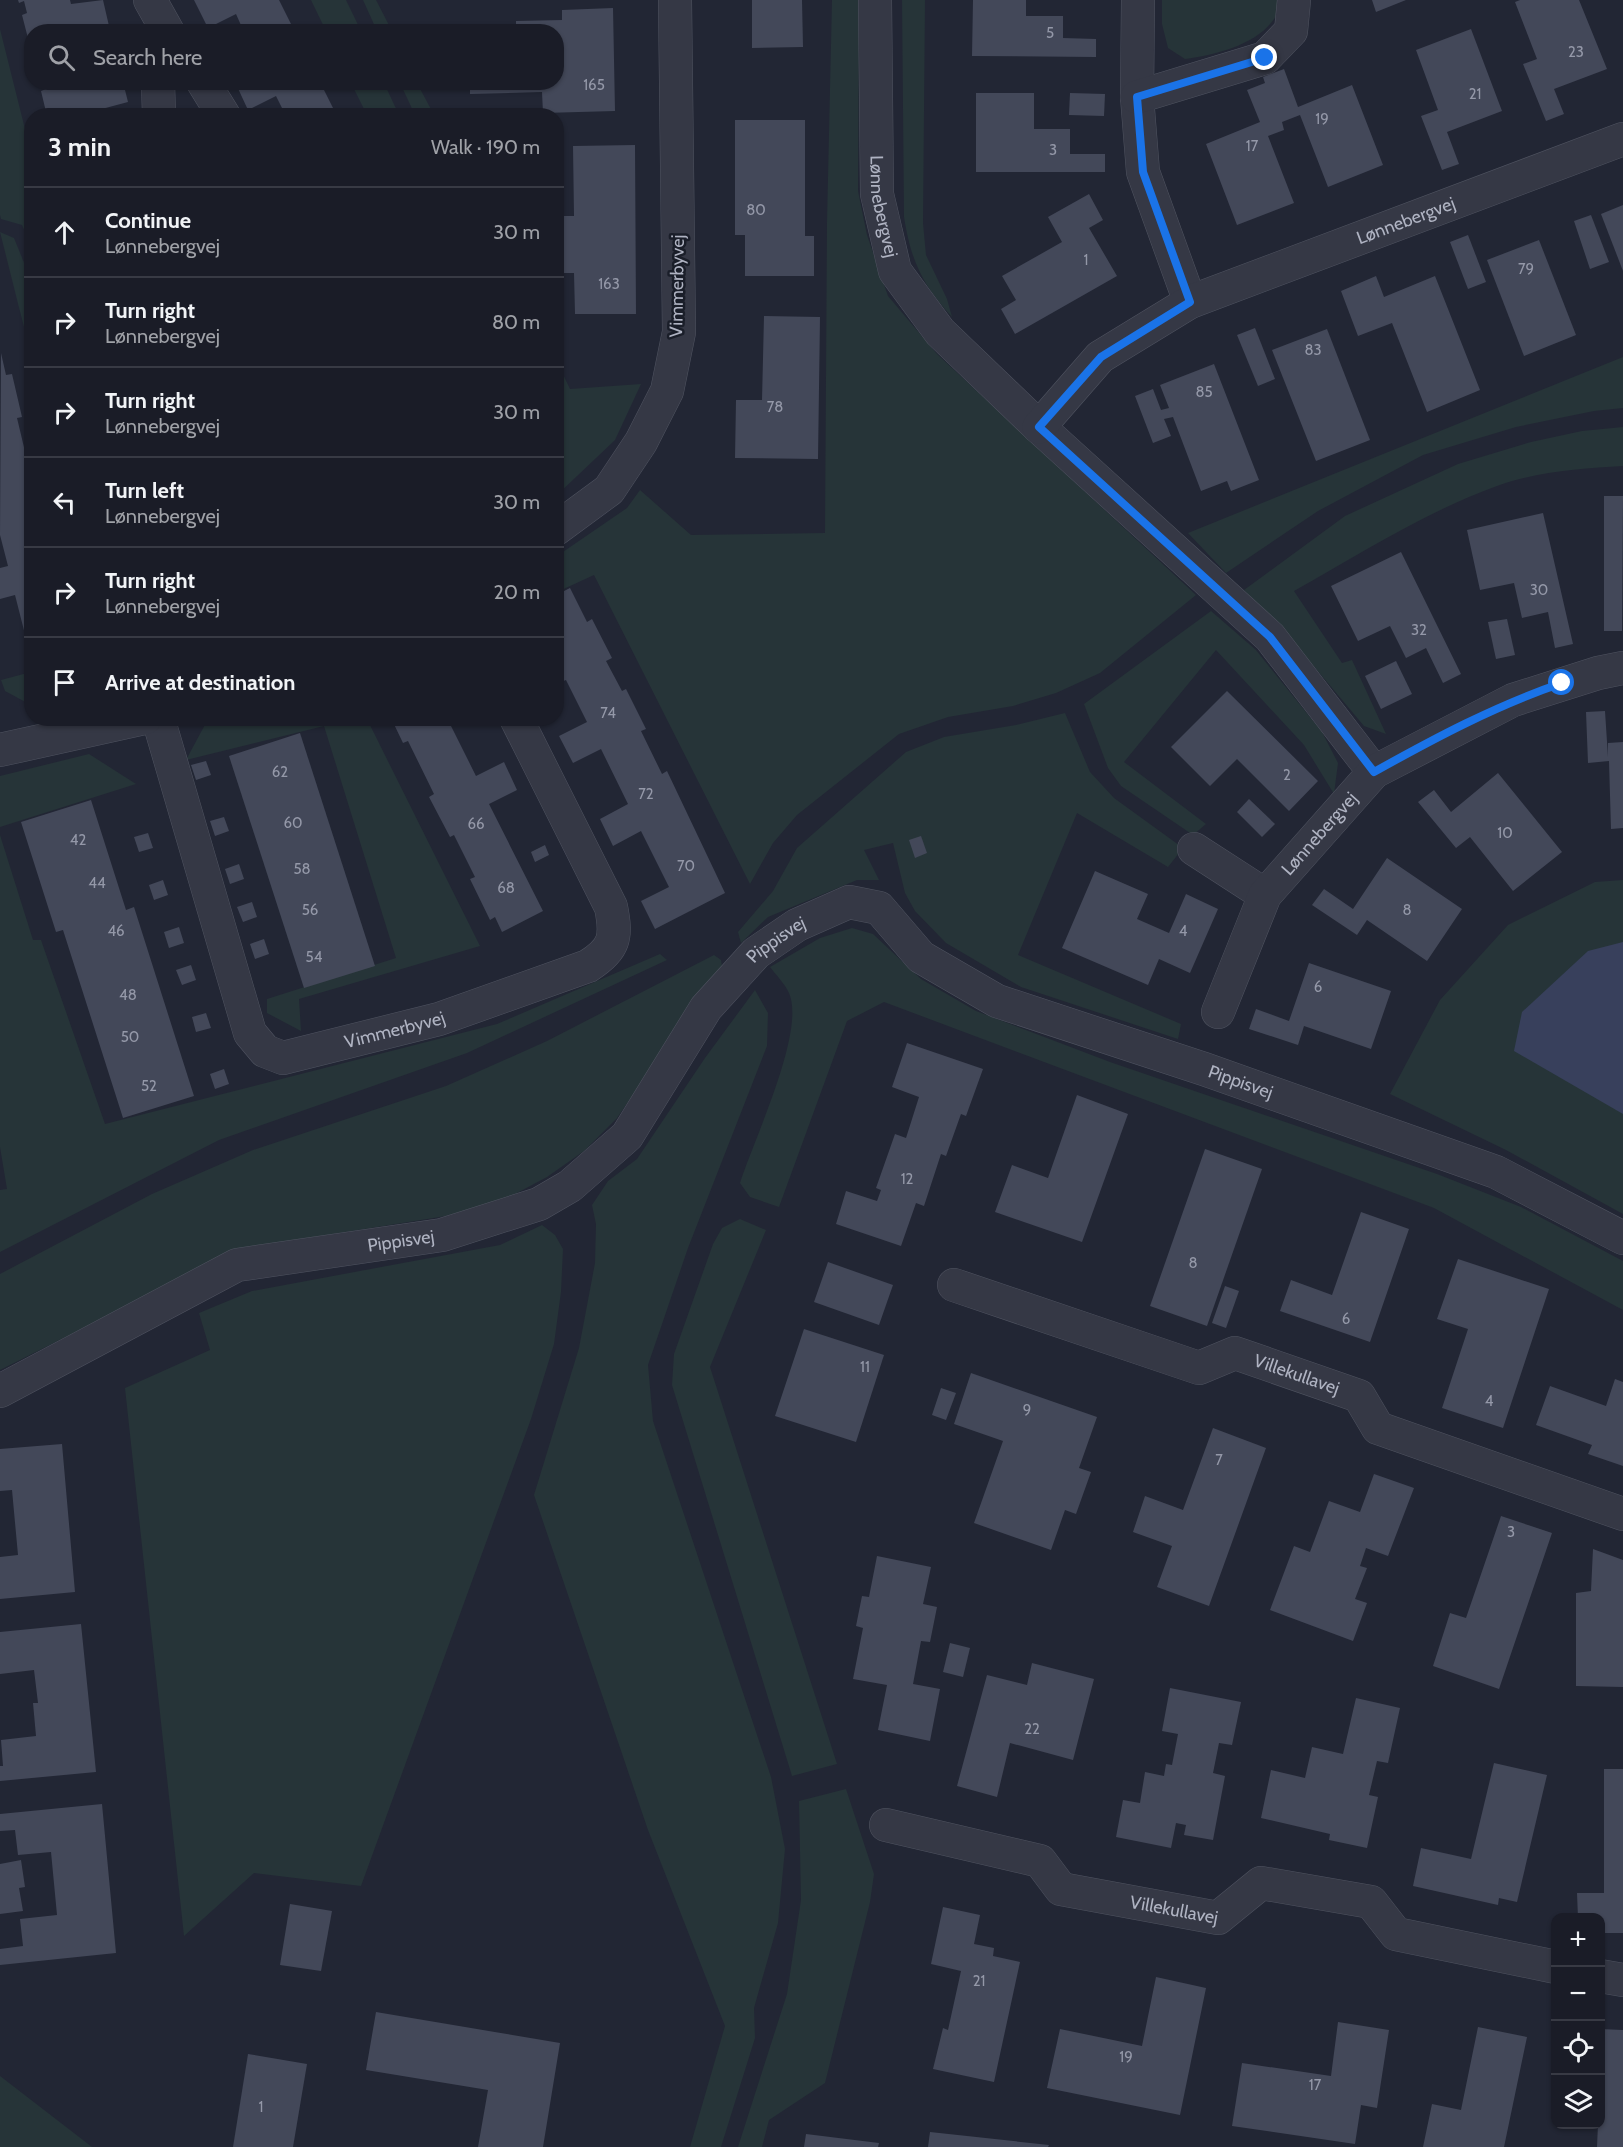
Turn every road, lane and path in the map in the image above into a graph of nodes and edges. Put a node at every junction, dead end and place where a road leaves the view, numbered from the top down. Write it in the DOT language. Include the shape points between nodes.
graph roads {
  1 [pos="675,0"];
  2 [pos="875,0"];
  3 [pos="1138,0"];
  4 [pos="1294,0"];
  5 [pos="158,90"];
  6 [pos="208,90"];
  7 [pos="1137,97"];
  8 [pos="159,108"];
  9 [pos="219,108"];
  10 [pos="1623,139"];
  11 [pos="1190,302"];
  12 [pos="1039,427"];
  13 [pos="564,523"];
  14 [pos="1623,668"];
  15 [pos="110,726"];
  16 [pos="160,726"];
  17 [pos="520,726"];
  18 [pos="0,750"];
  19 [pos="1374,772"];
  20 [pos="1194,849"];
  21 [pos="1265,895"];
  22 [pos="1218,1012"];
  23 [pos="1623,1238"];
  24 [pos="954,1285"];
  25 [pos="0,1391"];
  26 [pos="1623,1514"];
  27 [pos="886,1825"];
  28 [pos="1551,1966"];
  29 [pos="1605,1977"];
  30 [pos="1623,1980"];
  1 -- 13 [label="street, Vimmerbyvej" via="679,332 667,391 641,442 609,490"];
  2 -- 12 [label="street, Lønnebergvej" via="877,194 895,271 940,332"];
  3 -- 7 [label="street"];
  4 -- 7 [label="street" via="1291,32 1265,58"];
  5 -- 8 [label="street"];
  6 -- 9 [label="street"];
  7 -- 11 [label="street" via="1143,172"];
  10 -- 11 [label="street, Lønnebergvej"];
  11 -- 12 [label="street, Lønnebergvej" via="1101,357"];
  12 -- 19 [label="street, Lønnebergvej" via="1270,637"];
  14 -- 19 [label="street, Lønnebergvej" via="1513,700"];
  15 -- 18 [label="street"];
  16 -- 17 [label="street, Vimmerbyvej" via="250,1033 265,1052 283,1059 449,1015 588,966 603,956 613,941 611,907"];
  19 -- 21 [label="street, Lønnebergvej"];
  20 -- 21 [label="street"];
  21 -- 22 [label="street, Lønnebergvej"];
  23 -- 25 [label="street, Pippisvej" via="1496,1172 997,1001 921,957 879,908 849,902 796,925 756,953 706,1008 627,1136 570,1186 539,1204 442,1235 237,1265"];
  24 -- 26 [label="street, Villekullavej" via="1199,1368 1234,1353 1246,1357 1359,1396 1378,1428"];
  27 -- 28 [label="street, Villekullavej" via="1040,1861 1061,1889 1218,1918 1261,1883 1371,1902 1396,1934"];
  29 -- 30 [label="street"];
}
